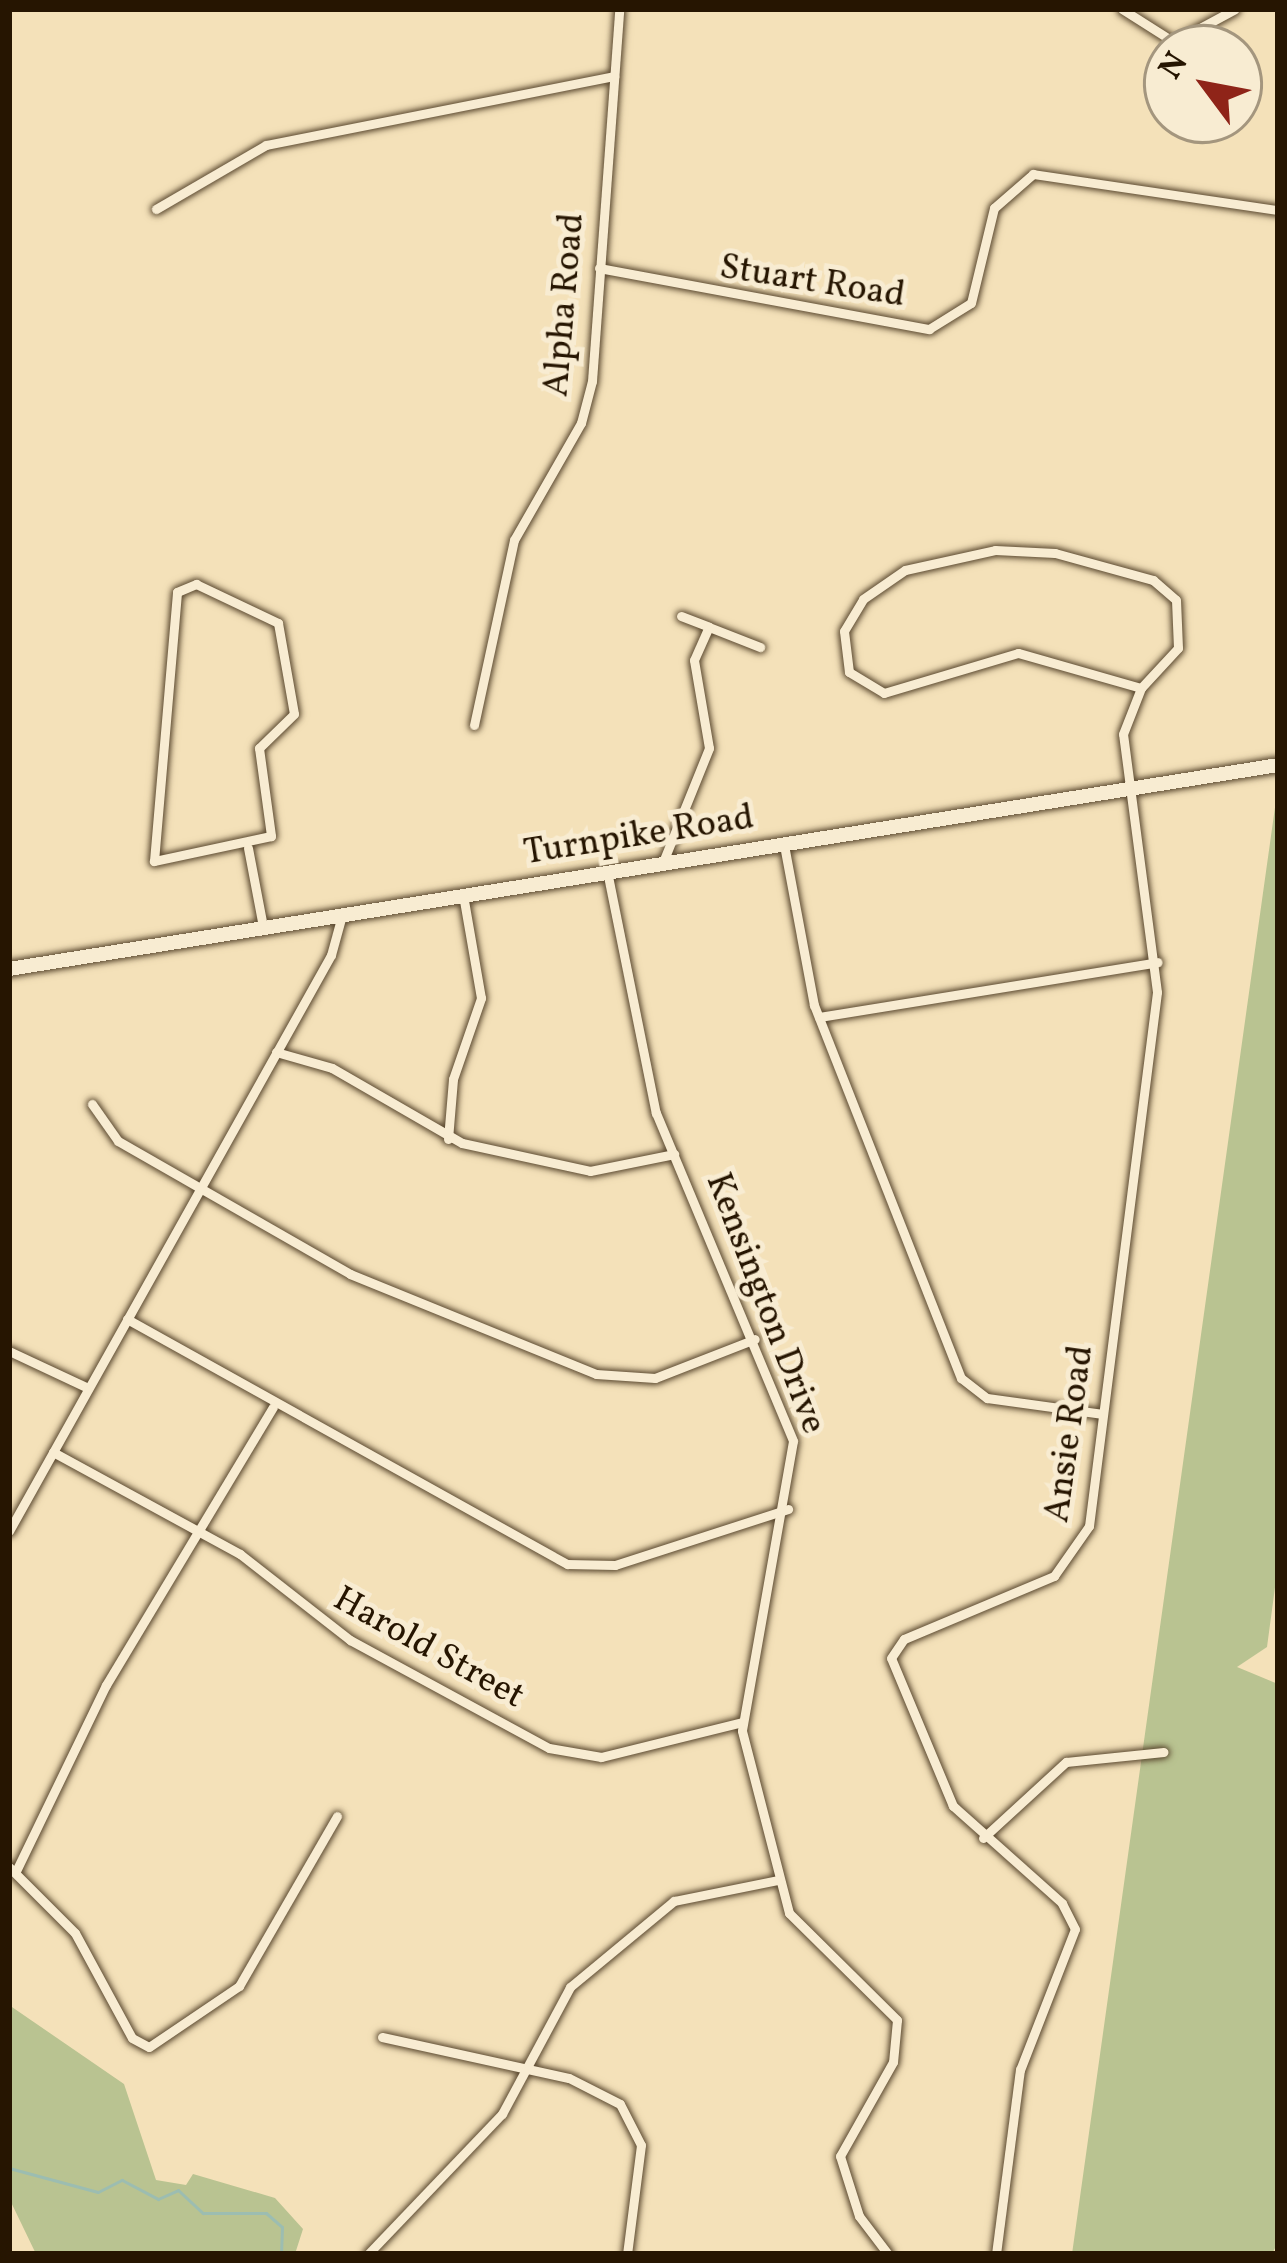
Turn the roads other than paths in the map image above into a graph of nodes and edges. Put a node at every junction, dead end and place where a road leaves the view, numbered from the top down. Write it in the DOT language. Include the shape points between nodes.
graph roads {
  1 [pos="619,9"];
  2 [pos="1122,9"];
  3 [pos="1235,9"];
  4 [pos="614,76"];
  5 [pos="156,208"];
  6 [pos="1278,210"];
  7 [pos="599,268"];
  8 [pos="680,616"];
  9 [pos="709,627"];
  10 [pos="760,647"];
  11 [pos="1141,688"];
  12 [pos="474,724"];
  13 [pos="1278,765"];
  14 [pos="1130,790"];
  15 [pos="784,845"];
  16 [pos="248,848"];
  17 [pos="663,862"];
  18 [pos="607,871"];
  19 [pos="463,895"];
  20 [pos="342,915"];
  21 [pos="263,927"];
  22 [pos="1158,962"];
  23 [pos="9,969"];
  24 [pos="819,1017"];
  25 [pos="276,1052"];
  26 [pos="92,1104"];
  27 [pos="448,1139"];
  28 [pos="674,1154"];
  29 [pos="199,1190"];
  30 [pos="127,1319"];
  31 [pos="755,1340"];
  32 [pos="9,1352"];
  33 [pos="88,1388"];
  34 [pos="273,1406"];
  35 [pos="1103,1414"];
  36 [pos="53,1452"];
  37 [pos="788,1509"];
  38 [pos="9,1531"];
  39 [pos="199,1532"];
  40 [pos="742,1722"];
  41 [pos="1163,1752"];
  42 [pos="337,1816"];
  43 [pos="983,1838"];
  44 [pos="13,1869"];
  45 [pos="778,1880"];
  46 [pos="382,2038"];
  47 [pos="525,2067"];
  48 [pos="368,2254"];
  49 [pos="627,2254"];
  50 [pos="888,2254"];
  51 [pos="996,2254"];
  1 -- 4 [label="street, Alpha Road"];
  2 -- 3 [label="street" via="1174,42"];
  4 -- 5 [label="street" via="266,145"];
  4 -- 7 [label="street, Alpha Road"];
  6 -- 7 [label="street, Stuart Road" via="1033,174 994,208 971,303 929,329"];
  7 -- 12 [label="street, Alpha Road" via="587,406 514,540"];
  8 -- 9 [label="street"];
  9 -- 10 [label="street"];
  9 -- 17 [label="street" via="689,679 710,748"];
  11 -- 11 [label="street" via="1018,652 884,693 849,672 844,631 863,599 905,570 995,550 1055,553 1153,580 1176,600 1178,648"];
  11 -- 14 [label="street, Ansie Road" via="1123,721"];
  13 -- 14 [label="main road, Turnpike Road"];
  14 -- 15 [label="main road, Turnpike Road"];
  14 -- 22 [label="street, Ansie Road"];
  15 -- 17 [label="main road, Turnpike Road"];
  15 -- 24 [label="street"];
  16 -- 16 [label="street" via="159,861 147,850 177,592 196,584 278,623 295,700 259,748 273,828"];
  16 -- 21 [label="street"];
  17 -- 18 [label="main road, Turnpike Road"];
  18 -- 19 [label="main road, Turnpike Road"];
  18 -- 28 [label="street, Kensington Drive" via="647,1077"];
  19 -- 20 [label="main road, Turnpike Road"];
  19 -- 27 [label="street" via="481,998 453,1079"];
  20 -- 21 [label="main road, Turnpike Road"];
  20 -- 25 [label="street"];
  21 -- 23 [label="main road, Turnpike Road"];
  22 -- 24 [label="street"];
  22 -- 35 [label="street, Ansie Road"];
  24 -- 35 [label="street" via="964,1384 987,1398"];
  25 -- 27 [label="street" via="341,1072"];
  25 -- 29 [label="street"];
  26 -- 29 [label="street" via="112,1137"];
  27 -- 28 [label="street" via="590,1171"];
  28 -- 31 [label="street, Kensington Drive"];
  29 -- 30 [label="street"];
  29 -- 31 [label="street" via="377,1288 604,1376 655,1378"];
  30 -- 33 [label="street"];
  30 -- 34 [label="street"];
  31 -- 37 [label="street, Kensington Drive" via="794,1442"];
  32 -- 33 [label="street"];
  33 -- 36 [label="street"];
  34 -- 37 [label="street" via="580,1567"];
  34 -- 39 [label="street"];
  35 -- 43 [label="street, Ansie Road" via="1088,1526 1070,1562 891,1654 947,1798"];
  36 -- 38 [label="street"];
  36 -- 39 [label="street, Harold Street"];
  37 -- 40 [label="street, Kensington Drive"];
  39 -- 40 [label="street, Harold Street" via="337,1633 549,1748 601,1757"];
  39 -- 44 [label="street" via="106,1685"];
  40 -- 45 [label="street, Kensington Drive"];
  41 -- 43 [label="street" via="1066,1762"];
  42 -- 44 [label="street" via="239,1986 159,2045 132,2038 86,1948"];
  43 -- 51 [label="street, Ansie Road" via="1062,1903 1076,1935 1020,2070"];
  45 -- 47 [label="street" via="696,1893 653,1916 565,1992"];
  45 -- 50 [label="street, Kensington Drive" via="801,1930 873,1984 897,2020 893,2062 840,2156 859,2216"];
  46 -- 47 [label="street"];
  47 -- 48 [label="street" via="494,2124"];
  47 -- 49 [label="street" via="601,2091 636,2127"];
}
